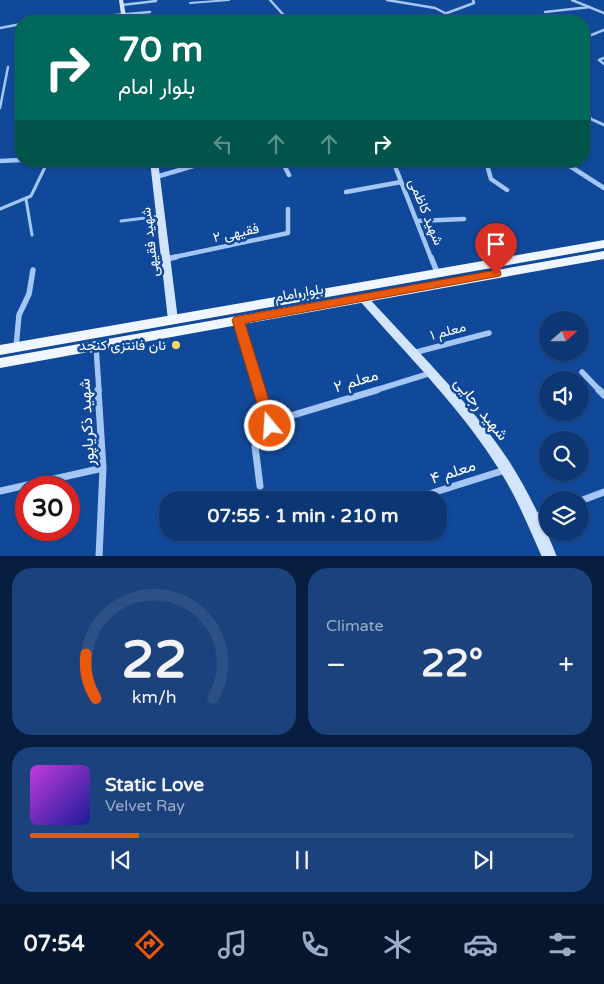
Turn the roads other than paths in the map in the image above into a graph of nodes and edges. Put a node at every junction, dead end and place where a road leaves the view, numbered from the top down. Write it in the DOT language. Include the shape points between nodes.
graph roads {
  1 [pos="229,0"];
  2 [pos="270,0"];
  3 [pos="387,0"];
  4 [pos="474,0"];
  5 [pos="572,0"];
  6 [pos="156,1"];
  7 [pos="121,2"];
  8 [pos="190,3"];
  9 [pos="590,7"];
  10 [pos="150,12"];
  11 [pos="545,12"];
  12 [pos="603,12"];
  13 [pos="447,13"];
  14 [pos="124,14"];
  15 [pos="113,15"];
  16 [pos="284,15"];
  17 [pos="450,15"];
  18 [pos="15,25"];
  19 [pos="0,28"];
  20 [pos="604,30"];
  21 [pos="590,37"];
  22 [pos="604,58"];
  23 [pos="604,64"];
  24 [pos="8,67"];
  25 [pos="0,108"];
  26 [pos="591,119"];
  27 [pos="604,125"];
  28 [pos="15,161"];
  29 [pos="0,162"];
  30 [pos="45,167"];
  31 [pos="154,167"];
  32 [pos="190,167"];
  33 [pos="285,167"];
  34 [pos="395,167"];
  35 [pos="488,167"];
  36 [pos="570,167"];
  37 [pos="289,175"];
  38 [pos="156,177"];
  39 [pos="401,182"];
  40 [pos="604,188"];
  41 [pos="507,190"];
  42 [pos="346,192"];
  43 [pos="26,199"];
  44 [pos="0,209"];
  45 [pos="288,209"];
  46 [pos="161,216"];
  47 [pos="464,219"];
  48 [pos="121,221"];
  49 [pos="417,221"];
  50 [pos="32,235"];
  51 [pos="604,244"];
  52 [pos="604,254"];
  53 [pos="166,259"];
  54 [pos="32,270"];
  55 [pos="437,272"];
  56 [pos="361,292"];
  57 [pos="238,320"];
  58 [pos="174,326"];
  59 [pos="489,333"];
  60 [pos="96,346"];
  61 [pos="16,347"];
  62 [pos="0,350"];
  63 [pos="412,353"];
  64 [pos="0,363"];
  65 [pos="431,374"];
  66 [pos="589,379"];
  67 [pos="604,395"];
  68 [pos="290,416"];
  69 [pos="103,468"];
  70 [pos="505,470"];
  71 [pos="260,486"];
  72 [pos="0,491"];
  73 [pos="438,491"];
  74 [pos="604,492"];
  75 [pos="589,498"];
  76 [pos="539,515"];
  77 [pos="532,518"];
  78 [pos="99,556"];
  79 [pos="550,556"];
  1 -- 8 [label="lane"];
  2 -- 16 [label="street"];
  3 -- 13 [label="street"];
  4 -- 13 [label="street" via="468,7"];
  5 -- 9 [label="street"];
  6 -- 7 [label="street"];
  7 -- 14 [label="main road"];
  9 -- 11 [label="street"];
  9 -- 12 [label="street"];
  10 -- 14 [label="street"];
  13 -- 17 [label="street"];
  14 -- 15 [label="street"];
  18 -- 19 [label="street"];
  20 -- 21 [label="street"];
  22 -- 23 [label="street" via="599,60"];
  24 -- 25 [label="lane"];
  26 -- 27 [label="street"];
  28 -- 29 [label="street"];
  30 -- 43 [label="lane" via="31,196"];
  31 -- 38 [label="main road, شهید فقیهی"];
  32 -- 38 [label="street"];
  33 -- 37 [label="street"];
  34 -- 39 [label="street, شهید کاظمی"];
  35 -- 41 [label="street" via="491,179"];
  36 -- 40 [label="street"];
  38 -- 46 [label="main road, شهید فقیهی"];
  39 -- 42 [label="street"];
  39 -- 49 [label="street, شهید کاظمی"];
  43 -- 44 [label="lane"];
  43 -- 50 [label="lane"];
  45 -- 53 [label="street, فقیهی ۲" via="288,233"];
  46 -- 48 [label="lane"];
  46 -- 53 [label="main road, شهید فقیهی"];
  47 -- 49 [label="street"];
  49 -- 55 [label="street, شهید کاظمی"];
  51 -- 55 [label="main road, بلوار امام"];
  52 -- 56 [label="main road, بلوار امام"];
  53 -- 58 [label="main road, شهید فقیهی"];
  54 -- 61 [label="street" via="29,294 19,315"];
  55 -- 56 [label="main road, بلوار امام"];
  56 -- 57 [label="main road, بلوار امام"];
  56 -- 58 [label="main road, بلوار امام"];
  56 -- 63 [label="main road, شهید رجایی"];
  57 -- 58 [label="main road, بلوار امام"];
  57 -- 71 [label="street" via="270,426 255,446"];
  58 -- 60 [label="main road, بلوار امام"];
  58 -- 61 [label="main road, بلوار امام"];
  59 -- 63 [label="street, معلم ۱"];
  60 -- 64 [label="main road, بلوار امام"];
  60 -- 69 [label="street, شهید ذکریاپور"];
  61 -- 62 [label="main road, بلوار امام"];
  63 -- 65 [label="main road, شهید رجایی"];
  65 -- 68 [label="street, معلم ۲"];
  65 -- 70 [label="main road, شهید رجایی"];
  66 -- 67 [label="street"];
  69 -- 72 [label="street"];
  69 -- 78 [label="street, شهید ذکریاپور"];
  70 -- 73 [label="street, معلم ۴"];
  70 -- 77 [label="main road, شهید رجایی"];
  74 -- 75 [label="street"];
  76 -- 77 [label="street"];
  77 -- 79 [label="main road, شهید رجایی"];
}
